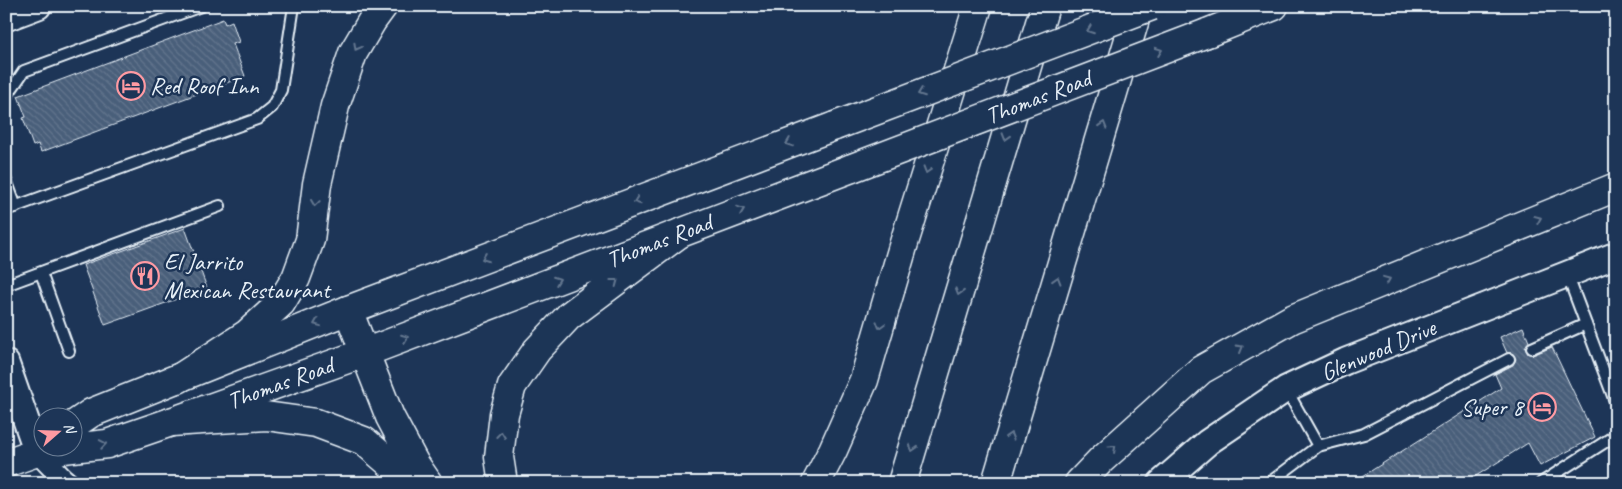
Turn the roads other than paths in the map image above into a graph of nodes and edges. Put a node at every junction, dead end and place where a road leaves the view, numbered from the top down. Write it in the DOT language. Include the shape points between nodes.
graph roads {
  1 [pos="38,6"];
  2 [pos="201,6"];
  3 [pos="294,6"];
  4 [pos="383,6"];
  5 [pos="978,6"];
  6 [pos="1045,6"];
  7 [pos="1138,6"];
  8 [pos="1152,6"];
  9 [pos="1274,6"];
  10 [pos="6,18"];
  11 [pos="6,97"];
  12 [pos="6,180"];
  13 [pos="1616,187"];
  14 [pos="220,206"];
  15 [pos="11,208"];
  16 [pos="680,233"];
  17 [pos="1616,255"];
  18 [pos="41,273"];
  19 [pos="1567,274"];
  20 [pos="6,285"];
  21 [pos="348,310"];
  22 [pos="1586,324"];
  23 [pos="1532,348"];
  24 [pos="68,351"];
  25 [pos="364,353"];
  26 [pos="1509,358"];
  27 [pos="6,363"];
  28 [pos="178,379"];
  29 [pos="1286,389"];
  30 [pos="1616,404"];
  31 [pos="82,419"];
  32 [pos="171,422"];
  33 [pos="32,427"];
  34 [pos="1616,434"];
  35 [pos="82,446"];
  36 [pos="1318,446"];
  37 [pos="32,453"];
  38 [pos="46,456"];
  39 [pos="6,463"];
  40 [pos="68,483"];
  41 [pos="413,483"];
  42 [pos="428,483"];
  43 [pos="504,483"];
  44 [pos="816,483"];
  45 [pos="902,483"];
  46 [pos="996,483"];
  47 [pos="1079,483"];
  48 [pos="1161,483"];
  49 [pos="1269,483"];
  50 [pos="1541,483"];
  1 -- 10 [label="street"];
  2 -- 11 [label="lane" via="24,71"];
  3 -- 15 [label="lane" via="281,90 272,107 257,118"];
  4 -- 28 [label="main road, one-way" via="353,53 335,106 317,184 310,240 296,278 281,303 247,334"];
  5 -- 44 [label="main road, one-way" via="864,380"];
  6 -- 45 [label="main road, one-way"];
  46 -- 7 [label="main road, one-way"];
  8 -- 21 [label="main road, Thomas Road, one-way, bridge"];
  16 -- 9 [label="main road, Thomas Road, one-way, bridge"];
  12 -- 15 [label="lane"];
  47 -- 13 [label="main road, one-way" via="1100,460 1201,370 1292,319"];
  14 -- 18 [label="lane"];
  25 -- 16 [label="main road, Thomas Road, one-way"];
  43 -- 16 [label="main road, one-way" via="499,457 504,414 512,386 537,350 569,316"];
  17 -- 19 [label="street, Glenwood Drive"];
  18 -- 20 [label="lane"];
  18 -- 24 [label="lane"];
  19 -- 22 [label="lane"];
  19 -- 29 [label="street, Glenwood Drive" via="1346,360"];
  21 -- 25 [label="main road"];
  21 -- 28 [label="main road, Thomas Road, one-way"];
  22 -- 23 [label="lane"];
  22 -- 30 [label="lane"];
  25 -- 32 [label="main road, Thomas Road"];
  25 -- 42 [label="main road" via="390,417"];
  26 -- 36 [label="lane" via="1364,434"];
  27 -- 33 [label="street"];
  28 -- 31 [label="main road, Thomas Road"];
  29 -- 36 [label="lane"];
  29 -- 48 [label="street, Glenwood Drive" via="1208,442"];
  35 -- 32 [label="main road, Thomas Road, one-way" via="107,444"];
  32 -- 41 [label="main road" via="266,416 316,423 364,441"];
  34 -- 50 [label="lane"];
  36 -- 49 [label="lane"];
  37 -- 39 [label="main road, Thomas Road"];
  38 -- 40 [label="street"];
}
